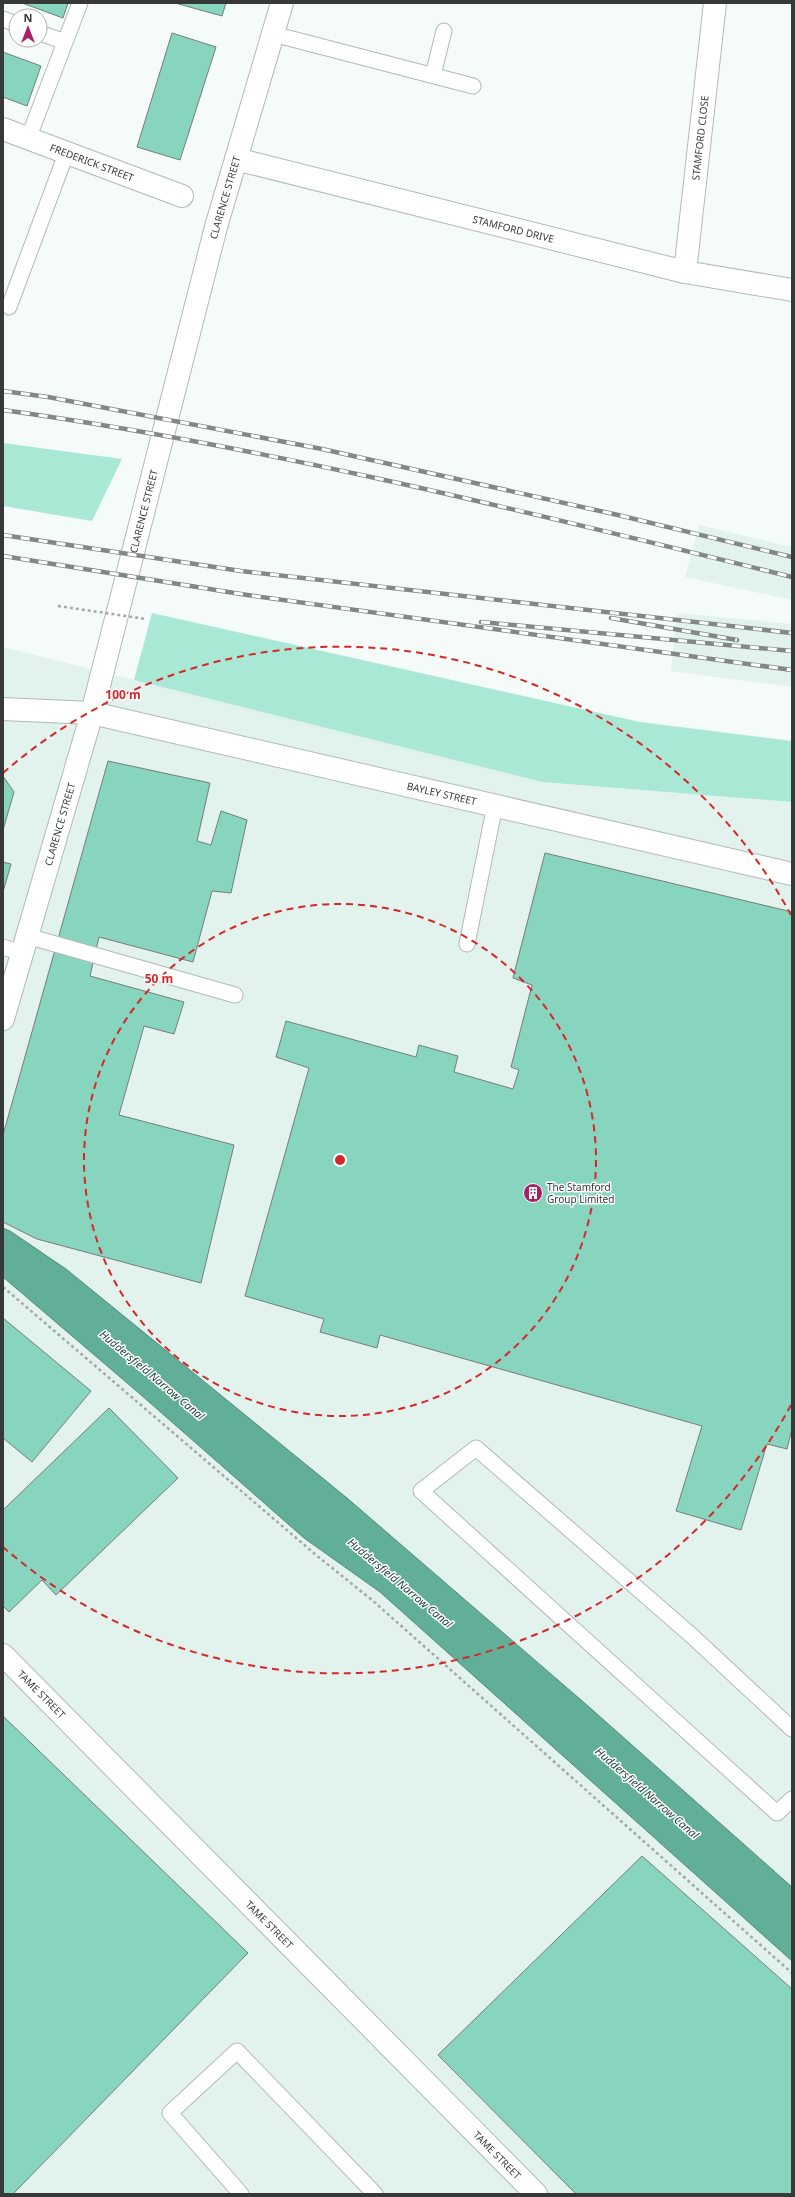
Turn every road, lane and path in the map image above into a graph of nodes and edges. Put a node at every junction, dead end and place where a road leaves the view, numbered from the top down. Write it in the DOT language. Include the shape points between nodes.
graph roads {
  1 [pos="80,3"];
  2 [pos="282,3"];
  3 [pos="715,3"];
  4 [pos="444,31"];
  5 [pos="273,34"];
  6 [pos="48,36"];
  7 [pos="65,42"];
  8 [pos="433,75"];
  9 [pos="473,86"];
  10 [pos="3,129"];
  11 [pos="28,139"];
  12 [pos="66,154"];
  13 [pos="236,159"];
  14 [pos="182,196"];
  15 [pos="685,272"];
  16 [pos="792,290"];
  17 [pos="9,306"];
  18 [pos="58,606"];
  19 [pos="146,619"];
  20 [pos="3,709"];
  21 [pos="92,713"];
  22 [pos="495,805"];
  23 [pos="792,874"];
  24 [pos="467,944"];
  25 [pos="17,945"];
  26 [pos="235,995"];
  27 [pos="3,1019"];
  28 [pos="3,1287"];
  29 [pos="3,1655"];
  30 [pos="792,1729"];
  31 [pos="792,1800"];
  32 [pos="792,1973"];
  33 [pos="241,2194"];
  34 [pos="375,2194"];
  35 [pos="536,2194"];
  1 -- 7 [label="lane"];
  2 -- 5 [label="street, CLARENCE STREET"];
  3 -- 15 [label="street, STAMFORD CLOSE"];
  4 -- 8 [label="lane"];
  5 -- 8 [label="lane"];
  5 -- 13 [label="street, CLARENCE STREET"];
  6 -- 7 [label="lane"];
  7 -- 11 [label="lane"];
  8 -- 9 [label="lane"];
  10 -- 11 [label="street, FREDERICK STREET"];
  11 -- 12 [label="street, FREDERICK STREET"];
  12 -- 14 [label="street, FREDERICK STREET"];
  12 -- 17 [label="lane"];
  13 -- 15 [label="street, STAMFORD DRIVE"];
  13 -- 21 [label="street, CLARENCE STREET" via="211,244"];
  15 -- 16 [label="street, STAMFORD DRIVE"];
  18 -- 19 [label="path, bridge"];
  20 -- 21 [label="street, BAYLEY STREET"];
  21 -- 22 [label="street, BAYLEY STREET"];
  21 -- 25 [label="street, CLARENCE STREET"];
  22 -- 23 [label="street, BAYLEY STREET"];
  22 -- 24 [label="lane"];
  25 -- 26 [label="lane"];
  25 -- 27 [label="street, CLARENCE STREET"];
  28 -- 32 [label="path" via="372,1600"];
  29 -- 35 [label="street, TAME STREET"];
  30 -- 31 [label="lane" via="692,1636 476,1448 421,1492 777,1813"];
  33 -- 34 [label="lane" via="170,2113 237,2051"];
}
